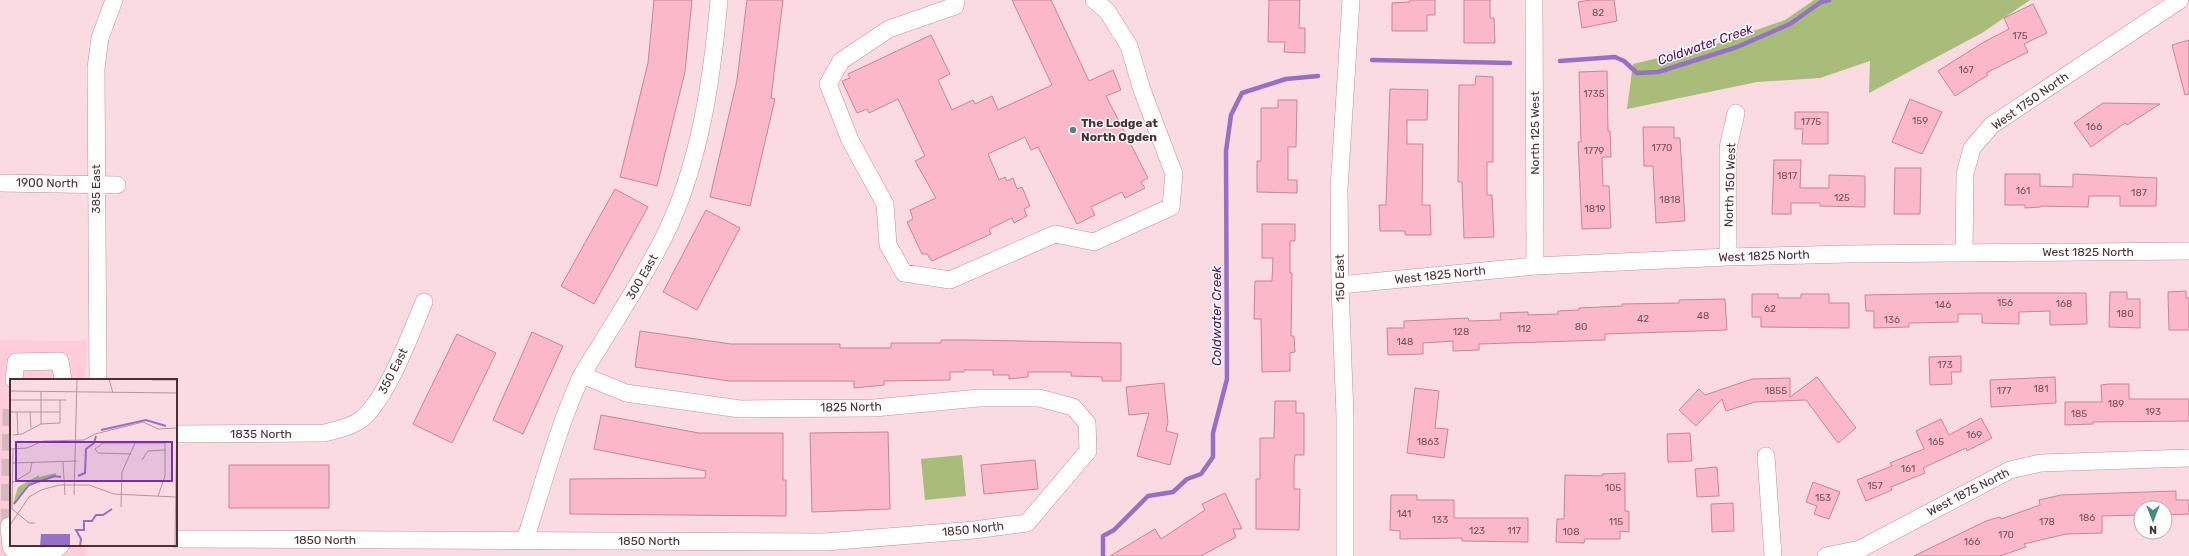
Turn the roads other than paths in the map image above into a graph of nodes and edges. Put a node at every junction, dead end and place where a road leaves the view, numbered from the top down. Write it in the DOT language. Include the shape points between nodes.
graph roads {
  1 [pos="114,0"];
  2 [pos="719,0"];
  3 [pos="956,0"];
  4 [pos="1094,0"];
  5 [pos="1351,0"];
  6 [pos="1534,0"];
  7 [pos="2180,0"];
  8 [pos="1736,113"];
  9 [pos="0,183"];
  10 [pos="96,184"];
  11 [pos="117,185"];
  12 [pos="2189,251"];
  13 [pos="1964,253"];
  14 [pos="1728,257"];
  15 [pos="1535,266"];
  16 [pos="1340,285"];
  17 [pos="424,302"];
  18 [pos="582,375"];
  19 [pos="14,379"];
  20 [pos="63,379"];
  21 [pos="98,379"];
  22 [pos="346,428"];
  23 [pos="177,434"];
  24 [pos="1088,451"];
  25 [pos="1766,456"];
  26 [pos="2189,458"];
  27 [pos="9,526"];
  28 [pos="10,536"];
  29 [pos="177,539"];
  30 [pos="525,540"];
  31 [pos="11,546"];
  32 [pos="60,546"];
  33 [pos="1345,556"];
  34 [pos="1773,556"];
  35 [pos="1826,556"];
  1 -- 10 [label="street, 385 East" via="100,38 96,68"];
  2 -- 18 [label="street, 300 East" via="716,38 699,133 688,176 665,236"];
  3 -- 4 [label="street" via="954,6 889,29 841,61 828,84 850,140 885,204 888,245 904,273 950,280 1055,234 1094,242 1171,207 1174,174 1142,90 1130,46 1107,11"];
  5 -- 16 [label="street, 150 East" via="1339,189"];
  6 -- 15 [label="street, North 125 West"];
  7 -- 13 [label="street, West 1750 North" via="1992,125 1977,142 1972,148 1965,174"];
  8 -- 14 [label="street, North 150 West" via="1728,148"];
  9 -- 10 [label="street, 1900 North"];
  10 -- 11 [label="street, 1900 North"];
  10 -- 21 [label="street, 385 East"];
  12 -- 13 [label="street, West 1825 North"];
  13 -- 14 [label="street, West 1825 North"];
  14 -- 15 [label="street, West 1825 North"];
  15 -- 16 [label="street, West 1825 North"];
  16 -- 33 [label="street, 150 East" via="1345,416"];
  17 -- 22 [label="street, 350 East" via="406,345 377,402 363,418"];
  18 -- 24 [label="street, 1825 North" via="626,393 740,409 874,408 980,398 1040,398 1073,407 1087,424"];
  18 -- 30 [label="street, 300 East" via="567,408"];
  19 -- 20 [label="street" via="16,362 60,361"];
  22 -- 23 [label="street, 1835 North" via="324,433"];
  24 -- 30 [label="street, 1850 North" via="1027,523 974,530 825,542"];
  25 -- 34 [label="street"];
  26 -- 35 [label="street, West 1875 North" via="2042,463 2010,470 1860,549"];
  27 -- 28 [label="street"];
  29 -- 30 [label="street, 1850 North"];
  31 -- 32 [label="street" via="17,555 48,556"];
}
